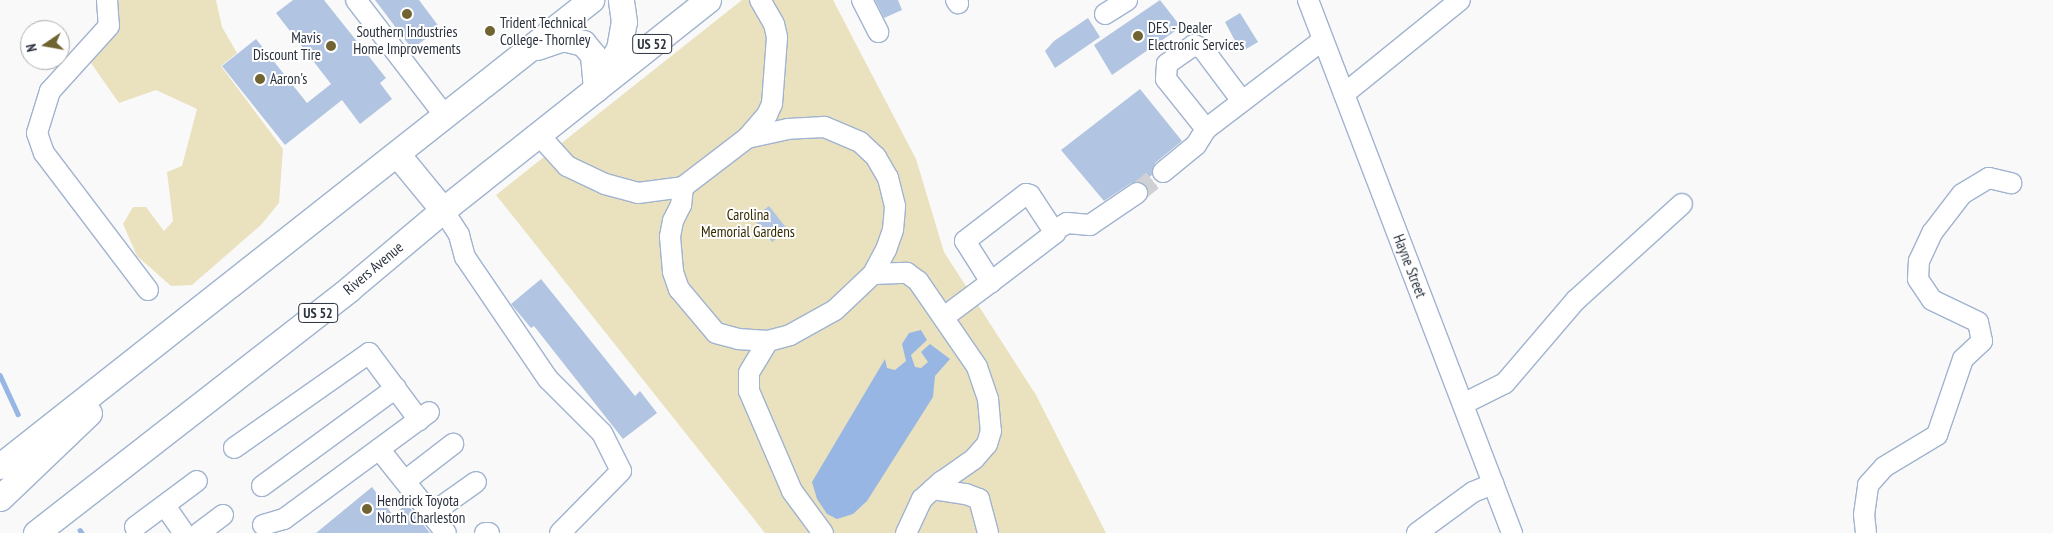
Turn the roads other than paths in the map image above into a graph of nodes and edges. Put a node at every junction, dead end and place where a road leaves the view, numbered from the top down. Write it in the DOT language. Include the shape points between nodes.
graph roads {
  1 [pos="107,0"];
  2 [pos="356,0"];
  3 [pos="591,0"];
  4 [pos="621,0"];
  5 [pos="708,0"];
  6 [pos="760,0"];
  7 [pos="862,0"];
  8 [pos="1127,0"];
  9 [pos="1308,0"];
  10 [pos="1460,0"];
  11 [pos="1105,14"];
  12 [pos="878,32"];
  13 [pos="1323,40"];
  14 [pos="528,50"];
  15 [pos="596,89"];
  16 [pos="1344,94"];
  17 [pos="1242,101"];
  18 [pos="445,116"];
  19 [pos="1206,129"];
  20 [pos="539,135"];
  21 [pos="747,138"];
  22 [pos="398,154"];
  23 [pos="1163,172"];
  24 [pos="2011,183"];
  25 [pos="683,187"];
  26 [pos="1137,192"];
  27 [pos="1682,204"];
  28 [pos="443,210"];
  29 [pos="1055,230"];
  30 [pos="873,274"];
  31 [pos="991,282"];
  32 [pos="148,290"];
  33 [pos="944,317"];
  34 [pos="768,341"];
  35 [pos="117,374"];
  36 [pos="396,388"];
  37 [pos="1463,404"];
  38 [pos="453,444"];
  39 [pos="234,448"];
  40 [pos="379,449"];
  41 [pos="0,466"];
  42 [pos="197,481"];
  43 [pos="405,481"];
  44 [pos="476,482"];
  45 [pos="1493,484"];
  46 [pos="262,486"];
  47 [pos="933,489"];
  48 [pos="0,498"];
  49 [pos="165,506"];
  50 [pos="431,514"];
  51 [pos="223,515"];
  52 [pos="136,527"];
  53 [pos="267,531"];
  54 [pos="36,533"];
  55 [pos="184,533"];
  56 [pos="199,533"];
  57 [pos="446,533"];
  58 [pos="560,533"];
  59 [pos="823,533"];
  60 [pos="906,533"];
  61 [pos="988,533"];
  62 [pos="1417,533"];
  63 [pos="1512,533"];
  64 [pos="1866,533"];
  1 -- 32 [label="street" via="109,26 50,91 37,133 44,153"];
  2 -- 18 [label="street"];
  3 -- 14 [label="main road"];
  4 -- 15 [label="main road" via="624,22 619,49"];
  5 -- 15 [label="main road, Rivers Avenue / US 52"];
  6 -- 21 [label="street" via="774,24 777,54 772,104"];
  7 -- 12 [label="street"];
  8 -- 11 [label="street"];
  9 -- 13 [label="street, Hayne Street"];
  10 -- 16 [label="street"];
  13 -- 16 [label="street, Hayne Street"];
  13 -- 17 [label="street"];
  14 -- 15 [label="main road" via="563,38 583,43 593,55"];
  14 -- 18 [label="main road"];
  15 -- 20 [label="main road, Rivers Avenue / US 52"];
  16 -- 37 [label="street, Hayne Street"];
  17 -- 19 [label="street"];
  17 -- 19 [label="street" via="1203,49 1194,45 1167,64 1166,79"];
  18 -- 22 [label="main road"];
  19 -- 23 [label="street" via="1196,145"];
  20 -- 25 [label="street" via="567,166 605,184 638,193"];
  20 -- 28 [label="main road, Rivers Avenue / US 52"];
  21 -- 25 [label="street"];
  21 -- 30 [label="street" via="788,129 824,127 860,142 876,157 888,178 894,206 891,237"];
  22 -- 28 [label="main road"];
  22 -- 35 [label="main road"];
  24 -- 64 [label="street" via="1989,178 1962,194 1932,233 1919,261 1918,279 1932,300 1978,322 1982,341 1963,359 1937,435 1884,467 1868,485 1864,515"];
  25 -- 34 [label="street" via="681,205 673,221 670,238 678,289 716,333 738,339"];
  26 -- 29 [label="street" via="1090,225 1067,223"];
  27 -- 37 [label="street" via="1576,300 1505,382"];
  28 -- 54 [label="main road, Rivers Avenue / US 52" via="349,289"];
  28 -- 58 [label="street" via="459,235 465,257 537,363 548,379 602,433 621,471"];
  29 -- 31 [label="street"];
  29 -- 31 [label="street" via="1026,194 965,240"];
  30 -- 33 [label="street" via="907,273 918,281"];
  30 -- 34 [label="street" via="835,310 797,332"];
  31 -- 33 [label="street"];
  33 -- 47 [label="street" via="977,367 988,399 991,431 988,444 974,460"];
  34 -- 59 [label="street" via="749,374 749,391 792,491"];
  35 -- 41 [label="main road"];
  35 -- 48 [label="main road" via="87,416"];
  36 -- 39 [label="street" via="369,353"];
  36 -- 40 [label="street" via="424,416"];
  36 -- 46 [label="street"];
  37 -- 45 [label="street, Hayne Street"];
  38 -- 43 [label="street"];
  40 -- 43 [label="street"];
  40 -- 53 [label="street"];
  42 -- 49 [label="street"];
  43 -- 50 [label="street"];
  44 -- 50 [label="street"];
  45 -- 62 [label="street" via="1474,492"];
  45 -- 63 [label="street, Hayne Street"];
  47 -- 60 [label="street" via="922,499"];
  47 -- 61 [label="street" via="979,499"];
  49 -- 52 [label="street"];
  49 -- 55 [label="street"];
  50 -- 57 [label="street"];
  51 -- 56 [label="street"];
}
